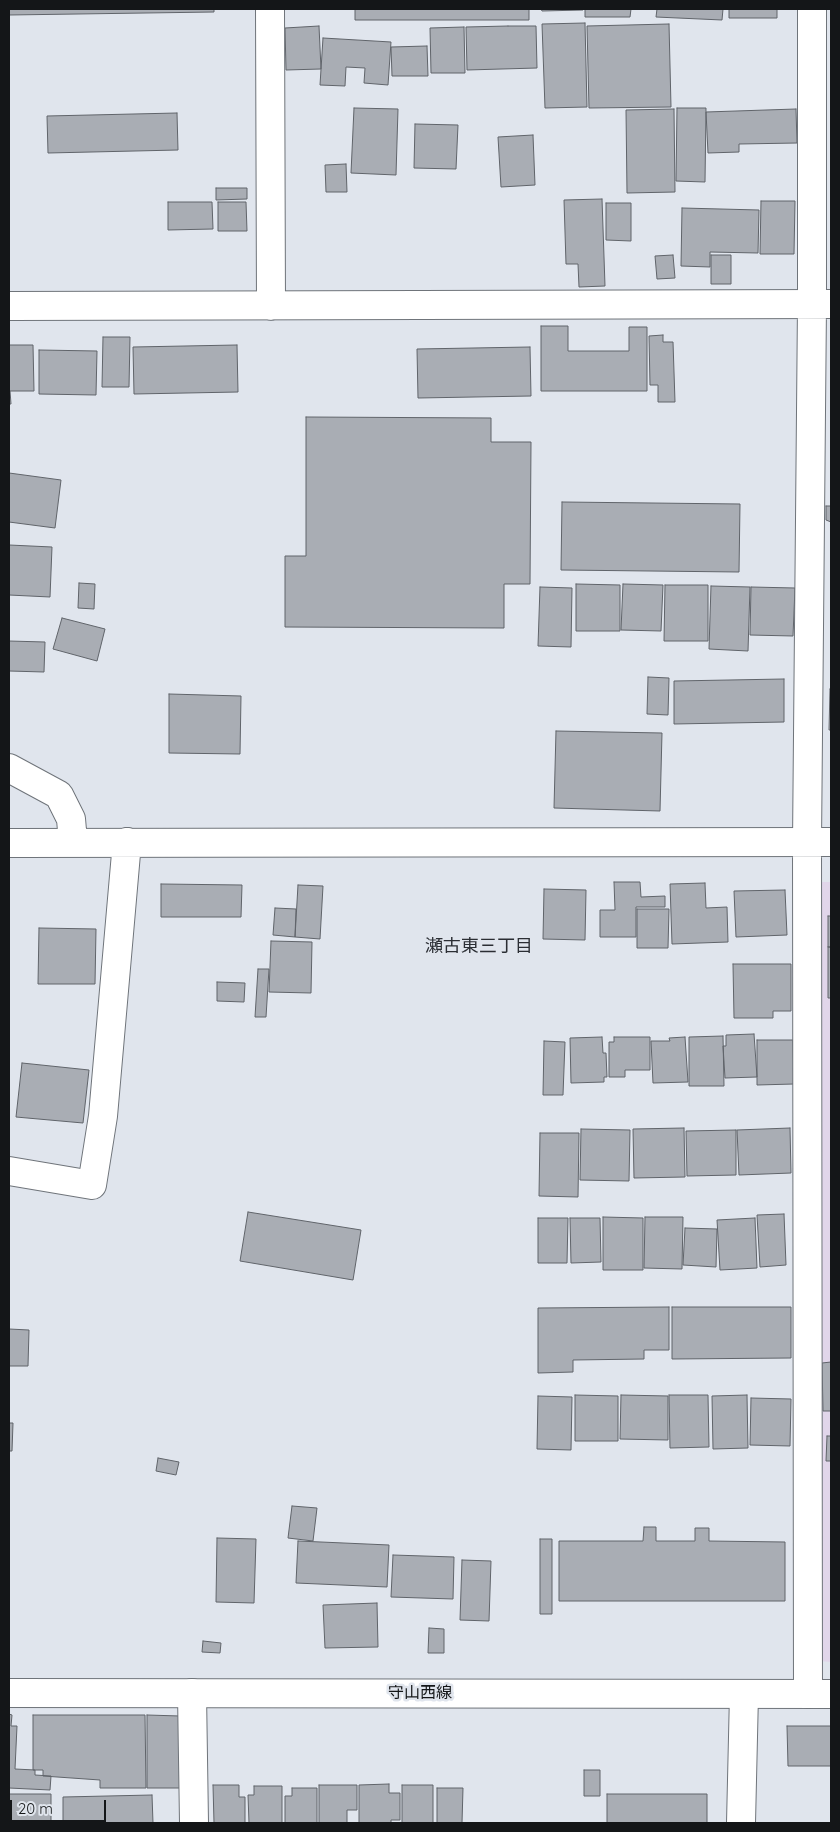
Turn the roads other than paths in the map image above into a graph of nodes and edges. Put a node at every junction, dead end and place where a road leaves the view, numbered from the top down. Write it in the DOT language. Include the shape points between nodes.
graph roads {
  1 [pos="270,9"];
  2 [pos="812,9"];
  3 [pos="821,304"];
  4 [pos="9,306"];
  5 [pos="272,306"];
  6 [pos="9,768"];
  7 [pos="72,842"];
  8 [pos="127,842"];
  9 [pos="819,842"];
  10 [pos="9,843"];
  11 [pos="9,1171"];
  12 [pos="9,1693"];
  13 [pos="192,1693"];
  14 [pos="744,1694"];
  15 [pos="820,1694"];
  16 [pos="194,1823"];
  17 [pos="742,1823"];
  1 -- 5 [label="street"];
  2 -- 3 [label="street"];
  3 -- 5 [label="street"];
  3 -- 9 [label="street"];
  4 -- 5 [label="street"];
  6 -- 7 [label="street" via="59,794 71,819"];
  7 -- 8 [label="street"];
  7 -- 10 [label="street"];
  8 -- 9 [label="street"];
  8 -- 11 [label="street" via="103,1116 92,1185"];
  9 -- 15 [label="street"];
  12 -- 13 [label="street, 守山西線"];
  13 -- 14 [label="street, 守山西線"];
  13 -- 16 [label="street"];
  14 -- 15 [label="street, 守山西線"];
  14 -- 17 [label="street"];
}
